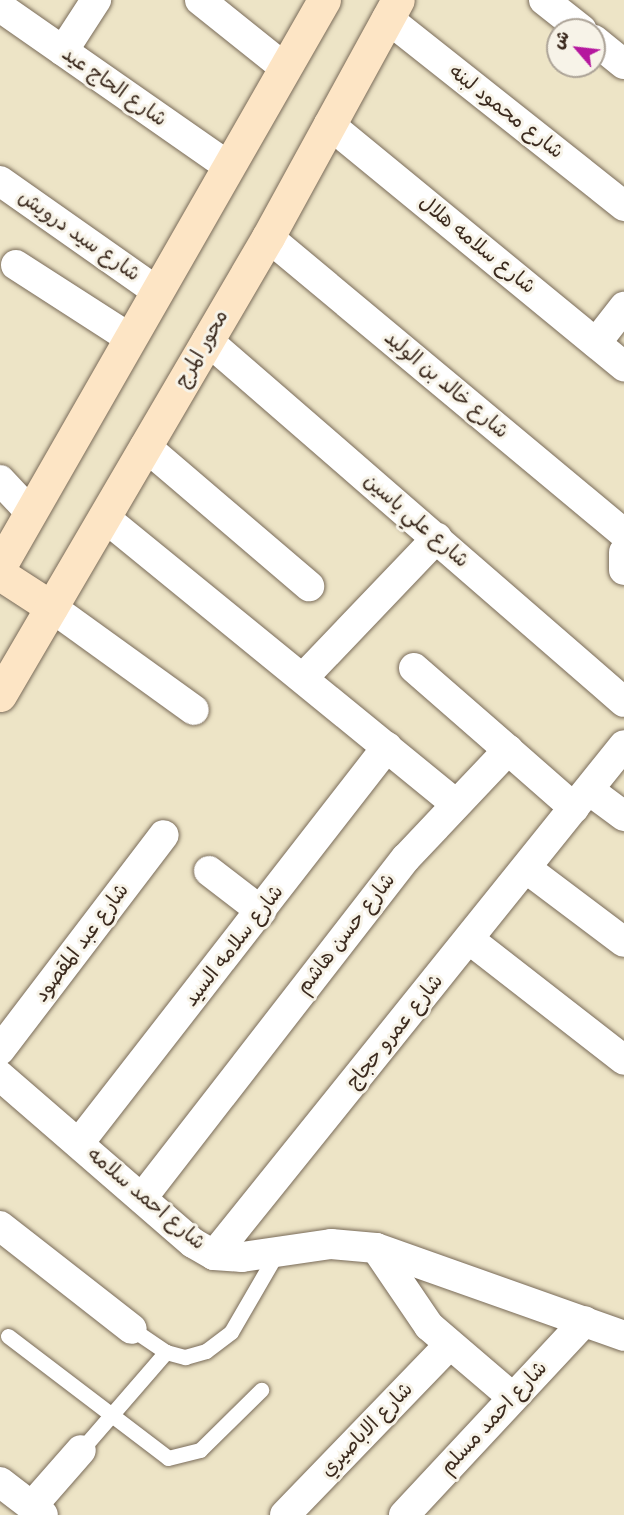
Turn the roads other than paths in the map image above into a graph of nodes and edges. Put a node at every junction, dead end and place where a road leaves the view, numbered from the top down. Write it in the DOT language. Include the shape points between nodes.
graph roads {
  1 [pos="96,0"];
  2 [pos="200,0"];
  3 [pos="324,0"];
  4 [pos="544,0"];
  5 [pos="0,7"];
  6 [pos="392,9"];
  7 [pos="567,18"];
  8 [pos="606,50"];
  9 [pos="63,51"];
  10 [pos="624,64"];
  11 [pos="285,68"];
  12 [pos="329,124"];
  13 [pos="229,166"];
  14 [pos="0,181"];
  15 [pos="624,206"];
  16 [pos="268,237"];
  17 [pos="16,265"];
  18 [pos="158,292"];
  19 [pos="624,307"];
  20 [pos="131,339"];
  21 [pos="207,340"];
  22 [pos="596,342"];
  23 [pos="624,366"];
  24 [pos="145,446"];
  25 [pos="0,480"];
  26 [pos="31,513"];
  27 [pos="104,517"];
  28 [pos="624,534"];
  29 [pos="436,538"];
  30 [pos="624,552"];
  31 [pos="0,566"];
  32 [pos="624,570"];
  33 [pos="0,574"];
  34 [pos="309,586"];
  35 [pos="51,607"];
  36 [pos="414,668"];
  37 [pos="303,678"];
  38 [pos="0,695"];
  39 [pos="624,702"];
  40 [pos="194,710"];
  41 [pos="624,745"];
  42 [pos="387,747"];
  43 [pos="507,750"];
  44 [pos="582,799"];
  45 [pos="455,803"];
  46 [pos="624,816"];
  47 [pos="164,835"];
  48 [pos="527,869"];
  49 [pos="208,871"];
  50 [pos="261,911"];
  51 [pos="470,940"];
  52 [pos="624,942"];
  53 [pos="0,1050"];
  54 [pos="624,1060"];
  55 [pos="0,1076"];
  56 [pos="79,1143"];
  57 [pos="141,1198"];
  58 [pos="0,1226"];
  59 [pos="376,1248"];
  60 [pos="278,1251"];
  61 [pos="214,1254"];
  62 [pos="585,1321"];
  63 [pos="132,1329"];
  64 [pos="8,1336"];
  65 [pos="624,1336"];
  66 [pos="449,1345"];
  67 [pos="166,1352"];
  68 [pos="261,1390"];
  69 [pos="512,1397"];
  70 [pos="109,1417"];
  71 [pos="81,1450"];
  72 [pos="0,1482"];
  73 [pos="37,1511"];
  74 [pos="285,1515"];
  75 [pos="404,1515"];
  1 -- 9 [label="street"];
  2 -- 11 [label="street"];
  3 -- 11 [label="main road"];
  4 -- 7 [label="street"];
  5 -- 9 [label="street, شارع الحاج عيد"];
  6 -- 12 [label="main road, محور المرج"];
  6 -- 15 [label="street, شارع محمود لبنه"];
  8 -- 10 [label="street"];
  9 -- 13 [label="street, شارع الحاج عيد"];
  11 -- 13 [label="main road"];
  12 -- 16 [label="main road, محور المرج"];
  12 -- 22 [label="street, شارع سلامه هلال"];
  13 -- 18 [label="main road"];
  14 -- 18 [label="street, شارع سيد درويش"];
  16 -- 21 [label="main road, محور المرج"];
  16 -- 28 [label="street, شارع خالد بن الوليد"];
  17 -- 20 [label="street"];
  18 -- 20 [label="main road"];
  19 -- 22 [label="street"];
  20 -- 26 [label="main road"];
  21 -- 24 [label="main road, محور المرج"];
  21 -- 29 [label="street, شارع علي ياسين"];
  22 -- 23 [label="street, شارع سلامه هلال"];
  24 -- 27 [label="main road, محور المرج"];
  24 -- 34 [label="street"];
  25 -- 26 [label="street"];
  26 -- 31 [label="main road"];
  27 -- 35 [label="main road, محور المرج"];
  27 -- 37 [label="street"];
  29 -- 37 [label="street"];
  29 -- 39 [label="street, شارع علي ياسين"];
  30 -- 32 [label="street" via="620,564"];
  33 -- 35 [label="main road"];
  35 -- 38 [label="main road, محور المرج"];
  35 -- 40 [label="street"];
  36 -- 43 [label="street"];
  37 -- 42 [label="street"];
  41 -- 44 [label="street, شارع عمرو حجاج"];
  42 -- 45 [label="street"];
  42 -- 50 [label="street, شارع سلامه السيد"];
  43 -- 44 [label="street"];
  43 -- 45 [label="street, شارع حسن هاشم"];
  44 -- 46 [label="street"];
  44 -- 48 [label="street, شارع عمرو حجاج"];
  45 -- 57 [label="street, شارع حسن هاشم" via="360,915"];
  47 -- 53 [label="street, شارع عبد المقصود"];
  48 -- 51 [label="street, شارع عمرو حجاج"];
  48 -- 52 [label="street"];
  49 -- 50 [label="street"];
  50 -- 56 [label="street, شارع سلامه السيد"];
  51 -- 54 [label="street"];
  51 -- 61 [label="street, شارع عمرو حجاج"];
  55 -- 56 [label="street, شارع احمد سلامه"];
  56 -- 57 [label="street, شارع احمد سلامه"];
  57 -- 61 [label="street, شارع احمد سلامه"];
  58 -- 63 [label="street"];
  59 -- 60 [label="street, شارع احمد سلامه" via="331,1244"];
  59 -- 62 [label="street, شارع احمد سلامه"];
  59 -- 66 [label="street" via="408,1302"];
  60 -- 61 [label="street, شارع احمد سلامه" via="242,1257"];
  60 -- 67 [label="lane" via="231,1332 206,1351 185,1357"];
  62 -- 65 [label="street, شارع احمد سلامه"];
  62 -- 69 [label="street, شارع احمد مسلم"];
  63 -- 67 [label="lane"];
  64 -- 70 [label="lane"];
  66 -- 69 [label="street"];
  66 -- 74 [label="street, شارع الاباصيري"];
  67 -- 70 [label="lane"];
  68 -- 70 [label="lane" via="200,1450 178,1459 159,1454"];
  69 -- 75 [label="street, شارع احمد مسلم"];
  70 -- 71 [label="lane"];
  71 -- 73 [label="street"];
  72 -- 73 [label="street"];
}
